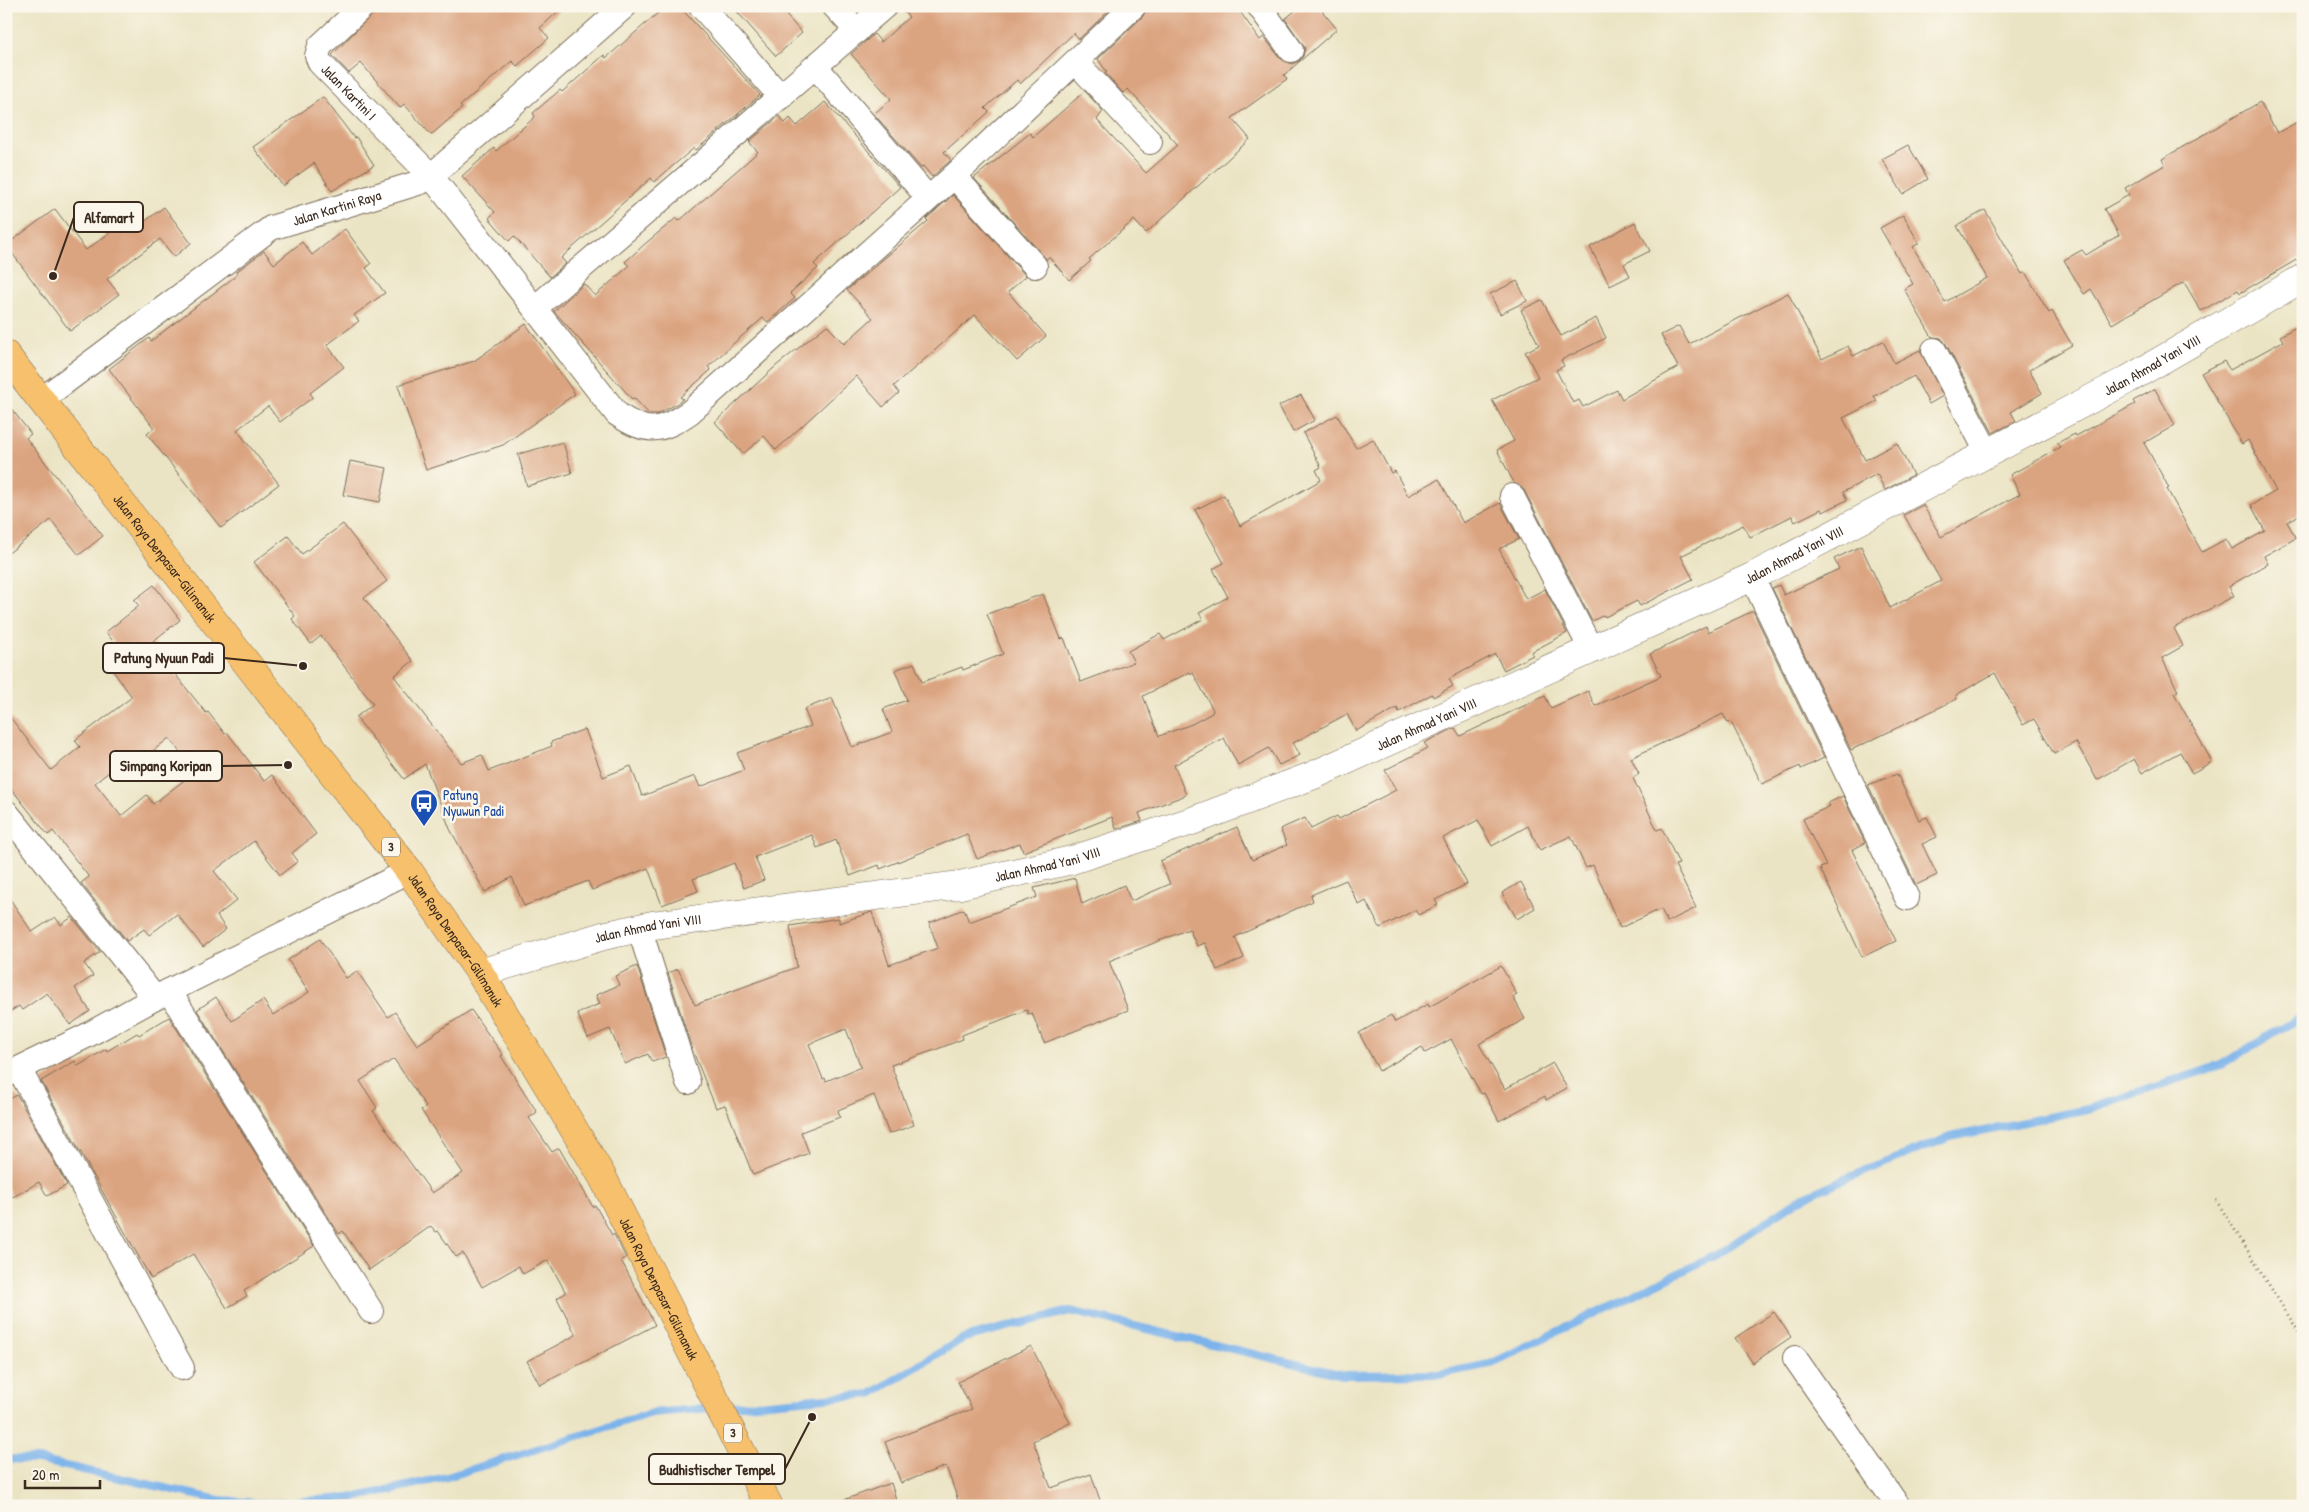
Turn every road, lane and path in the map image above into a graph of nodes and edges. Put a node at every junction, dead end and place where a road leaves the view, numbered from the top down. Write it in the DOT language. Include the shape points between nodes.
graph roads {
  1 [pos="363,6"];
  2 [pos="625,6"];
  3 [pos="702,6"];
  4 [pos="834,6"];
  5 [pos="885,6"];
  6 [pos="1134,6"];
  7 [pos="1259,6"];
  8 [pos="857,31"];
  9 [pos="1291,50"];
  10 [pos="1076,62"];
  11 [pos="816,67"];
  12 [pos="781,96"];
  13 [pos="1150,142"];
  14 [pos="432,176"];
  15 [pos="954,176"];
  16 [pos="928,198"];
  17 [pos="1035,266"];
  18 [pos="2303,278"];
  19 [pos="535,308"];
  20 [pos="1934,350"];
  21 [pos="6,355"];
  22 [pos="41,400"];
  23 [pos="1988,454"];
  24 [pos="1512,496"];
  25 [pos="1752,577"];
  26 [pos="1592,651"];
  27 [pos="6,812"];
  28 [pos="409,871"];
  29 [pos="1907,898"];
  30 [pos="639,928"];
  31 [pos="480,973"];
  32 [pos="162,994"];
  33 [pos="12,1072"];
  34 [pos="688,1082"];
  35 [pos="2216,1200"];
  36 [pos="371,1311"];
  37 [pos="2303,1339"];
  38 [pos="1795,1358"];
  39 [pos="182,1368"];
  40 [pos="769,1506"];
  41 [pos="1898,1506"];
  1 -- 14 [label="street, Jalan Kartini I" via="320,46 317,56"];
  2 -- 14 [label="street, Jalan Kartini Raya"];
  3 -- 12 [label="street"];
  4 -- 8 [label="street"];
  5 -- 8 [label="street"];
  6 -- 10 [label="street"];
  7 -- 9 [label="street"];
  8 -- 11 [label="street"];
  10 -- 13 [label="street"];
  10 -- 15 [label="street"];
  11 -- 12 [label="street"];
  11 -- 16 [label="street"];
  12 -- 19 [label="street"];
  14 -- 19 [label="street"];
  14 -- 22 [label="street, Jalan Kartini Raya" via="271,228"];
  15 -- 16 [label="street"];
  15 -- 17 [label="street"];
  16 -- 19 [label="street" via="690,412 669,426 651,429 632,424 617,414"];
  18 -- 23 [label="street, Jalan Ahmad Yani VIII" via="2127,380"];
  20 -- 23 [label="street"];
  21 -- 22 [label="highway, Jalan Raya Denpasar-Gilimanuk / 3"];
  22 -- 28 [label="highway, Jalan Raya Denpasar-Gilimanuk / 3"];
  23 -- 25 [label="street, Jalan Ahmad Yani VIII"];
  24 -- 26 [label="street"];
  25 -- 26 [label="street, Jalan Ahmad Yani VIII"];
  25 -- 29 [label="street"];
  26 -- 30 [label="street, Jalan Ahmad Yani VIII" via="1314,775 1192,821 1072,860 960,885"];
  27 -- 32 [label="street"];
  28 -- 31 [label="highway, Jalan Raya Denpasar-Gilimanuk / 3"];
  28 -- 32 [label="street"];
  30 -- 31 [label="street, Jalan Ahmad Yani VIII"];
  30 -- 34 [label="street"];
  31 -- 40 [label="highway, Jalan Raya Denpasar-Gilimanuk / 3" via="602,1176"];
  32 -- 33 [label="street"];
  32 -- 36 [label="street"];
  33 -- 39 [label="street"];
  35 -- 37 [label="path"];
  38 -- 41 [label="street"];
}
